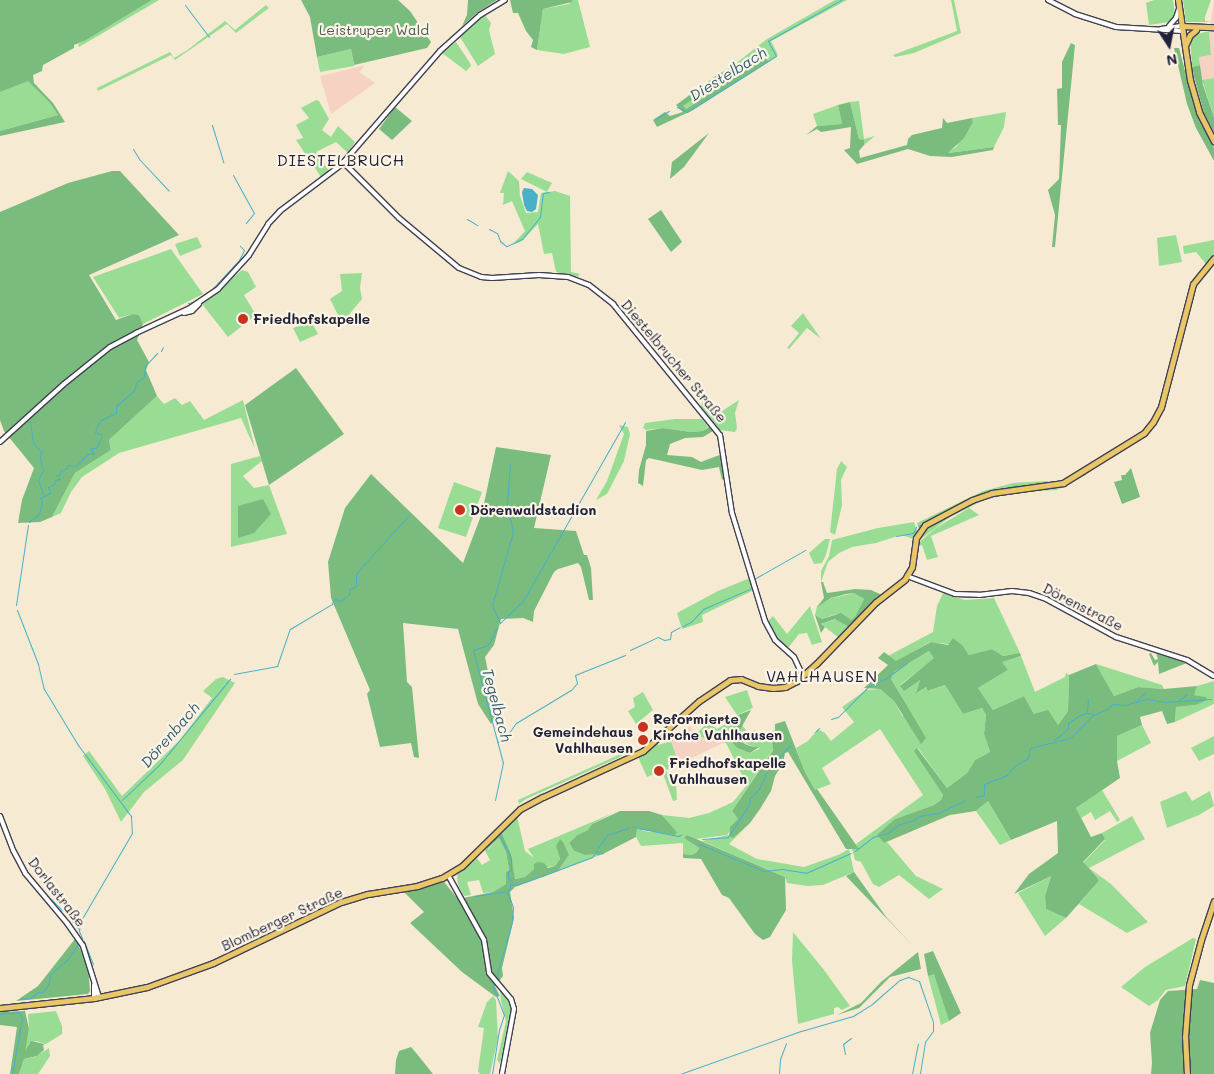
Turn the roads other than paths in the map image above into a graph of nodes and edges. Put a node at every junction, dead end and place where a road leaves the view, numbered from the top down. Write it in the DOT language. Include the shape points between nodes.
graph roads {
  1 [pos="505,0"];
  2 [pos="1048,0"];
  3 [pos="1178,0"];
  4 [pos="1179,9"];
  5 [pos="1167,27"];
  6 [pos="1214,27"];
  7 [pos="1203,28"];
  8 [pos="1181,29"];
  9 [pos="1159,30"];
  10 [pos="1196,30"];
  11 [pos="1184,48"];
  12 [pos="1214,141"];
  13 [pos="343,162"];
  14 [pos="1214,258"];
  15 [pos="0,442"];
  16 [pos="907,576"];
  17 [pos="803,676"];
  18 [pos="1214,676"];
  19 [pos="0,816"];
  20 [pos="448,875"];
  21 [pos="1214,901"];
  22 [pos="96,997"];
  23 [pos="0,1008"];
  24 [pos="502,1074"];
  25 [pos="1187,1074"];
  1 -- 13 [label="street" via="480,15 440,51"];
  2 -- 9 [label="street" via="1074,14 1107,25"];
  3 -- 4 [label="main road"];
  4 -- 5 [label="street" via="1174,22"];
  4 -- 8 [label="main road"];
  5 -- 8 [label="street"];
  5 -- 9 [label="street"];
  6 -- 7 [label="main road"];
  7 -- 8 [label="main road"];
  7 -- 10 [label="main road"];
  8 -- 9 [label="street"];
  8 -- 10 [label="main road"];
  8 -- 11 [label="main road"];
  10 -- 11 [label="main road"];
  11 -- 12 [label="main road" via="1194,98"];
  13 -- 15 [label="street" via="285,206 218,289 180,313 110,347"];
  13 -- 17 [label="street, Diestelbrucher Straße" via="399,218 463,270 492,278 558,275 594,288 613,304 718,431 724,444 732,513 765,621 775,640 794,657"];
  14 -- 16 [label="main road" via="1193,284 1161,407 1144,433 1063,483 992,493 929,523 918,534 912,567"];
  16 -- 17 [label="main road, Blomberger Straße" via="876,602"];
  16 -- 18 [label="street, Dörenstraße" via="955,594 1029,593 1116,637 1187,660"];
  17 -- 20 [label="main road, Blomberger Straße" via="779,688 763,688 741,679 730,680 697,702 646,749 520,809"];
  19 -- 22 [label="street, Dorlastraße" via="26,873 83,946"];
  20 -- 22 [label="main road, Blomberger Straße" via="417,886 341,902 192,972 135,990"];
  20 -- 24 [label="street" via="484,940 488,968 511,999 514,1009"];
  21 -- 25 [label="main road" via="1200,940 1189,988 1185,1026"];
  22 -- 23 [label="main road, Blomberger Straße"];
}
